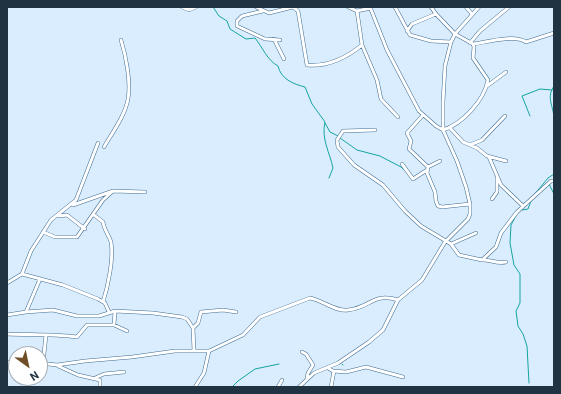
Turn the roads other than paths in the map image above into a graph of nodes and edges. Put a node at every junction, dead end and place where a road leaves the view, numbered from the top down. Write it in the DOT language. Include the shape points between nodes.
graph roads {
  1 [pos="182,7"];
  2 [pos="196,7"];
  3 [pos="256,7"];
  4 [pos="294,7"];
  5 [pos="348,7"];
  6 [pos="370,7"];
  7 [pos="395,7"];
  8 [pos="431,7"];
  9 [pos="466,7"];
  10 [pos="479,7"];
  11 [pos="509,7"];
  12 [pos="263,11"];
  13 [pos="357,11"];
  14 [pos="436,14"];
  15 [pos="472,14"];
  16 [pos="407,31"];
  17 [pos="554,33"];
  18 [pos="455,34"];
  19 [pos="274,39"];
  20 [pos="121,40"];
  21 [pos="280,40"];
  22 [pos="451,42"];
  23 [pos="471,44"];
  24 [pos="362,45"];
  25 [pos="284,59"];
  26 [pos="506,72"];
  27 [pos="487,86"];
  28 [pos="423,115"];
  29 [pos="505,116"];
  30 [pos="398,117"];
  31 [pos="450,128"];
  32 [pos="375,130"];
  33 [pos="443,130"];
  34 [pos="98,143"];
  35 [pos="470,145"];
  36 [pos="104,147"];
  37 [pos="487,156"];
  38 [pos="440,161"];
  39 [pos="506,161"];
  40 [pos="402,164"];
  41 [pos="428,168"];
  42 [pos="496,172"];
  43 [pos="554,181"];
  44 [pos="113,191"];
  45 [pos="145,192"];
  46 [pos="492,199"];
  47 [pos="470,204"];
  48 [pos="70,206"];
  49 [pos="523,206"];
  50 [pos="94,215"];
  51 [pos="57,216"];
  52 [pos="84,228"];
  53 [pos="43,232"];
  54 [pos="476,233"];
  55 [pos="445,242"];
  56 [pos="451,244"];
  57 [pos="482,260"];
  58 [pos="506,262"];
  59 [pos="22,274"];
  60 [pos="40,279"];
  61 [pos="7,283"];
  62 [pos="398,300"];
  63 [pos="103,302"];
  64 [pos="115,311"];
  65 [pos="26,312"];
  66 [pos="109,312"];
  67 [pos="236,312"];
  68 [pos="7,315"];
  69 [pos="114,325"];
  70 [pos="193,328"];
  71 [pos="127,331"];
  72 [pos="7,334"];
  73 [pos="46,335"];
  74 [pos="44,346"];
  75 [pos="194,351"];
  76 [pos="209,351"];
  77 [pos="302,352"];
  78 [pos="48,364"];
  79 [pos="57,365"];
  80 [pos="328,368"];
  81 [pos="334,371"];
  82 [pos="124,372"];
  83 [pos="403,377"];
  84 [pos="95,378"];
  85 [pos="308,378"];
  86 [pos="282,380"];
  87 [pos="100,387"];
  88 [pos="195,387"];
  89 [pos="278,387"];
  90 [pos="299,387"];
  91 [pos="331,387"];
  1 -- 2 [label="street" via="189,10"];
  3 -- 12 [label="street"];
  4 -- 12 [label="street" via="274,13"];
  4 -- 24 [label="street" via="298,11 307,65 323,65 341,59"];
  5 -- 13 [label="street"];
  6 -- 13 [label="street"];
  6 -- 28 [label="street" via="387,50"];
  7 -- 16 [label="street"];
  8 -- 14 [label="street"];
  9 -- 15 [label="street"];
  10 -- 15 [label="street"];
  11 -- 23 [label="street" via="480,31"];
  12 -- 19 [label="street" via="242,16 237,20 237,26 265,39"];
  13 -- 24 [label="street"];
  14 -- 16 [label="street" via="412,24"];
  14 -- 18 [label="street"];
  15 -- 18 [label="street"];
  16 -- 22 [label="street" via="410,35 425,40"];
  17 -- 23 [label="street" via="526,42 510,38"];
  18 -- 22 [label="street"];
  18 -- 23 [label="street"];
  19 -- 21 [label="street"];
  19 -- 25 [label="street"];
  20 -- 36 [label="street" via="126,56 128,99"];
  22 -- 33 [label="street" via="445,66"];
  23 -- 27 [label="street" via="474,47 473,58 488,80"];
  24 -- 30 [label="street" via="377,80 381,99"];
  26 -- 27 [label="street"];
  27 -- 31 [label="street" via="467,115"];
  28 -- 33 [label="street"];
  28 -- 41 [label="street" via="407,133 411,141 410,149"];
  29 -- 35 [label="street" via="482,140"];
  31 -- 33 [label="street"];
  31 -- 35 [label="street" via="462,142"];
  32 -- 55 [label="street" via="351,129 340,132 338,147 354,165 383,185 421,226"];
  33 -- 47 [label="street" via="457,161"];
  34 -- 48 [label="street" via="76,200"];
  35 -- 37 [label="street"];
  37 -- 39 [label="street"];
  37 -- 42 [label="street"];
  38 -- 41 [label="street"];
  40 -- 41 [label="street" via="414,179"];
  41 -- 47 [label="street" via="438,206 449,208"];
  42 -- 46 [label="street" via="498,188"];
  42 -- 49 [label="street" via="506,191"];
  43 -- 49 [label="street"];
  44 -- 45 [label="street"];
  44 -- 48 [label="street"];
  44 -- 50 [label="street" via="103,200"];
  47 -- 55 [label="street" via="468,219"];
  48 -- 51 [label="street"];
  49 -- 57 [label="street" via="501,233 496,247"];
  50 -- 52 [label="street"];
  50 -- 63 [label="street" via="103,222 111,242 108,287"];
  51 -- 52 [label="street" via="68,215"];
  51 -- 53 [label="street" via="50,220"];
  52 -- 53 [label="street" via="77,237 55,237"];
  53 -- 59 [label="street" via="31,251"];
  54 -- 56 [label="street"];
  55 -- 56 [label="street"];
  55 -- 62 [label="street" via="422,280"];
  56 -- 57 [label="street" via="462,257"];
  57 -- 58 [label="street" via="491,260 498,264"];
  59 -- 60 [label="street"];
  59 -- 61 [label="street"];
  60 -- 63 [label="street" via="63,285"];
  60 -- 65 [label="street"];
  62 -- 76 [label="street" via="380,297 347,311 310,298 260,317 243,336"];
  62 -- 80 [label="street" via="383,330 353,354"];
  63 -- 66 [label="street"];
  64 -- 66 [label="street"];
  64 -- 69 [label="street"];
  64 -- 70 [label="street" via="187,318"];
  65 -- 66 [label="street" via="53,310 78,316 99,316"];
  65 -- 68 [label="street"];
  67 -- 70 [label="street" via="202,312"];
  69 -- 71 [label="street"];
  69 -- 73 [label="street" via="86,326 77,337"];
  70 -- 75 [label="street"];
  72 -- 73 [label="street"];
  73 -- 74 [label="street"];
  75 -- 76 [label="street"];
  75 -- 79 [label="street"];
  76 -- 88 [label="street" via="204,373"];
  77 -- 85 [label="street" via="313,365"];
  78 -- 79 [label="street"];
  79 -- 84 [label="street" via="78,375"];
  80 -- 81 [label="street"];
  80 -- 85 [label="street"];
  81 -- 83 [label="street" via="349,372 366,367"];
  81 -- 91 [label="street"];
  82 -- 84 [label="street" via="104,374"];
  84 -- 87 [label="street" via="100,380"];
  85 -- 90 [label="street"];
  86 -- 89 [label="street"];
}
